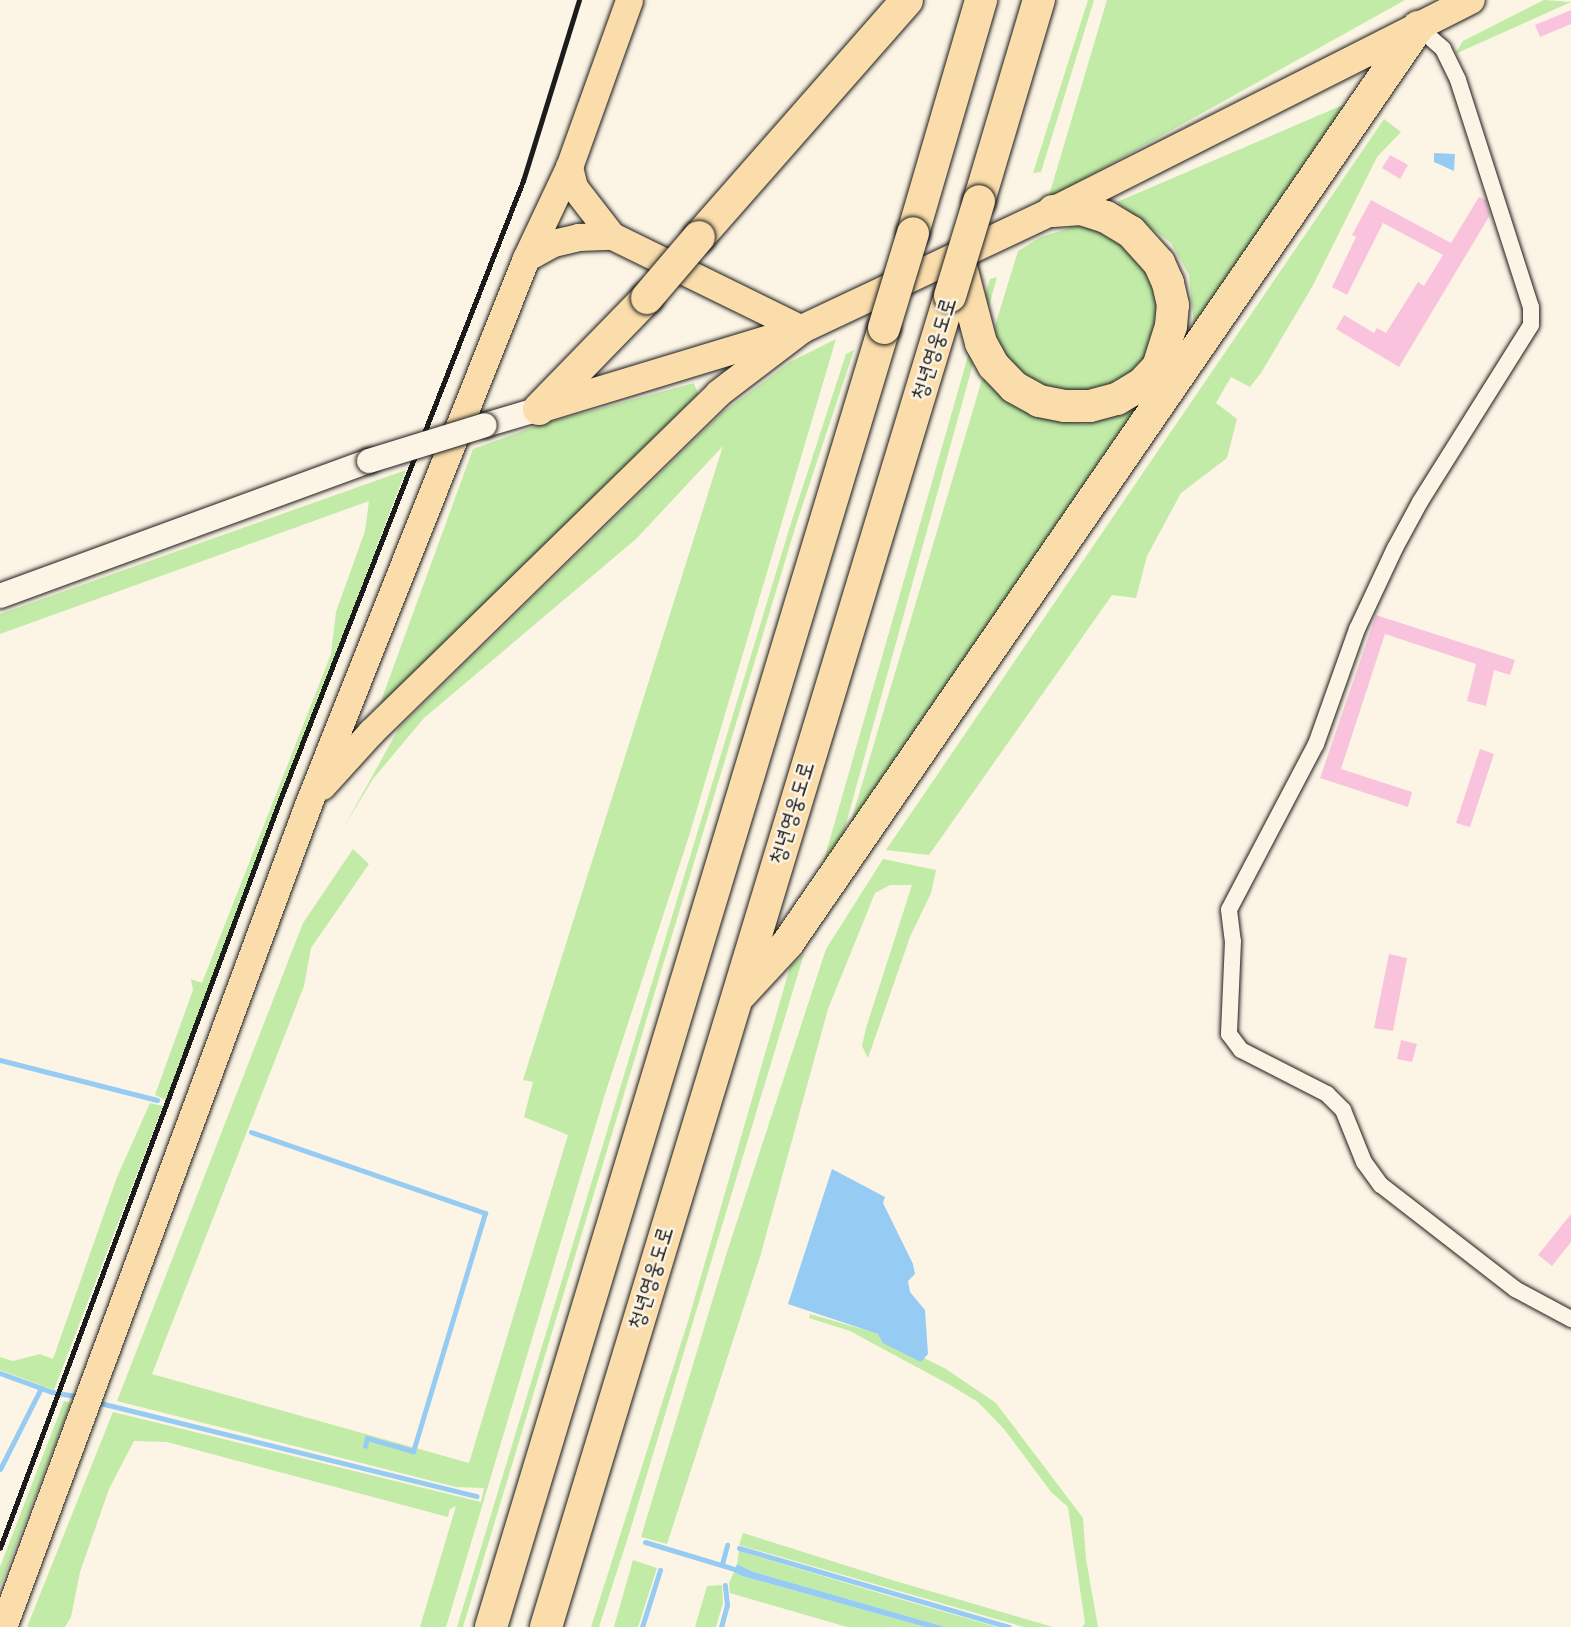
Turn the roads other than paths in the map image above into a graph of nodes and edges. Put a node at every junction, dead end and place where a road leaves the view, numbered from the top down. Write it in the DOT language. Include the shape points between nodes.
graph roads {
  1 [pos="629,0"];
  2 [pos="907,0"];
  3 [pos="981,0"];
  4 [pos="1039,0"];
  5 [pos="1471,0"];
  6 [pos="1418,27"];
  7 [pos="569,167"];
  8 [pos="1053,211"];
  9 [pos="612,236"];
  10 [pos="526,258"];
  11 [pos="959,282"];
  12 [pos="802,329"];
  13 [pos="539,409"];
  14 [pos="0,596"];
  15 [pos="309,802"];
  16 [pos="735,1001"];
  17 [pos="1571,1319"];
  18 [pos="3,1627"];
  19 [pos="491,1627"];
  20 [pos="546,1627"];
  1 -- 7 [label="main road"];
  2 -- 13 [label="highway, bridge" via="647,298"];
  3 -- 19 [label="highway, bridge"];
  4 -- 11 [label="highway, 청년영웅도로, bridge"];
  5 -- 6 [label="highway"];
  6 -- 8 [label="highway"];
  6 -- 16 [label="highway" via="788,943"];
  6 -- 17 [label="street" via="1443,49 1458,80 1531,307 1531,325 1395,548 1357,629 1316,744 1228,910 1233,941 1229,1034 1241,1050 1327,1094 1353,1126 1364,1162 1381,1185 1515,1289"];
  7 -- 9 [label="main road" via="579,195"];
  7 -- 10 [label="main road"];
  8 -- 11 [label="highway" via="1081,209 1106,217 1131,232 1160,262 1173,305 1171,326 1158,367 1142,384 1117,399 1090,406 1056,404 1022,392 994,366"];
  8 -- 12 [label="highway"];
  9 -- 10 [label="main road" via="552,243"];
  9 -- 12 [label="main road"];
  10 -- 15 [label="main road"];
  11 -- 16 [label="highway, 청년영웅도로"];
  12 -- 13 [label="highway"];
  12 -- 15 [label="main road" via="718,393 371,732"];
  13 -- 14 [label="main road, bridge" via="369,461"];
  15 -- 18 [label="main road"];
  16 -- 20 [label="highway, 청년영웅도로"];
}
